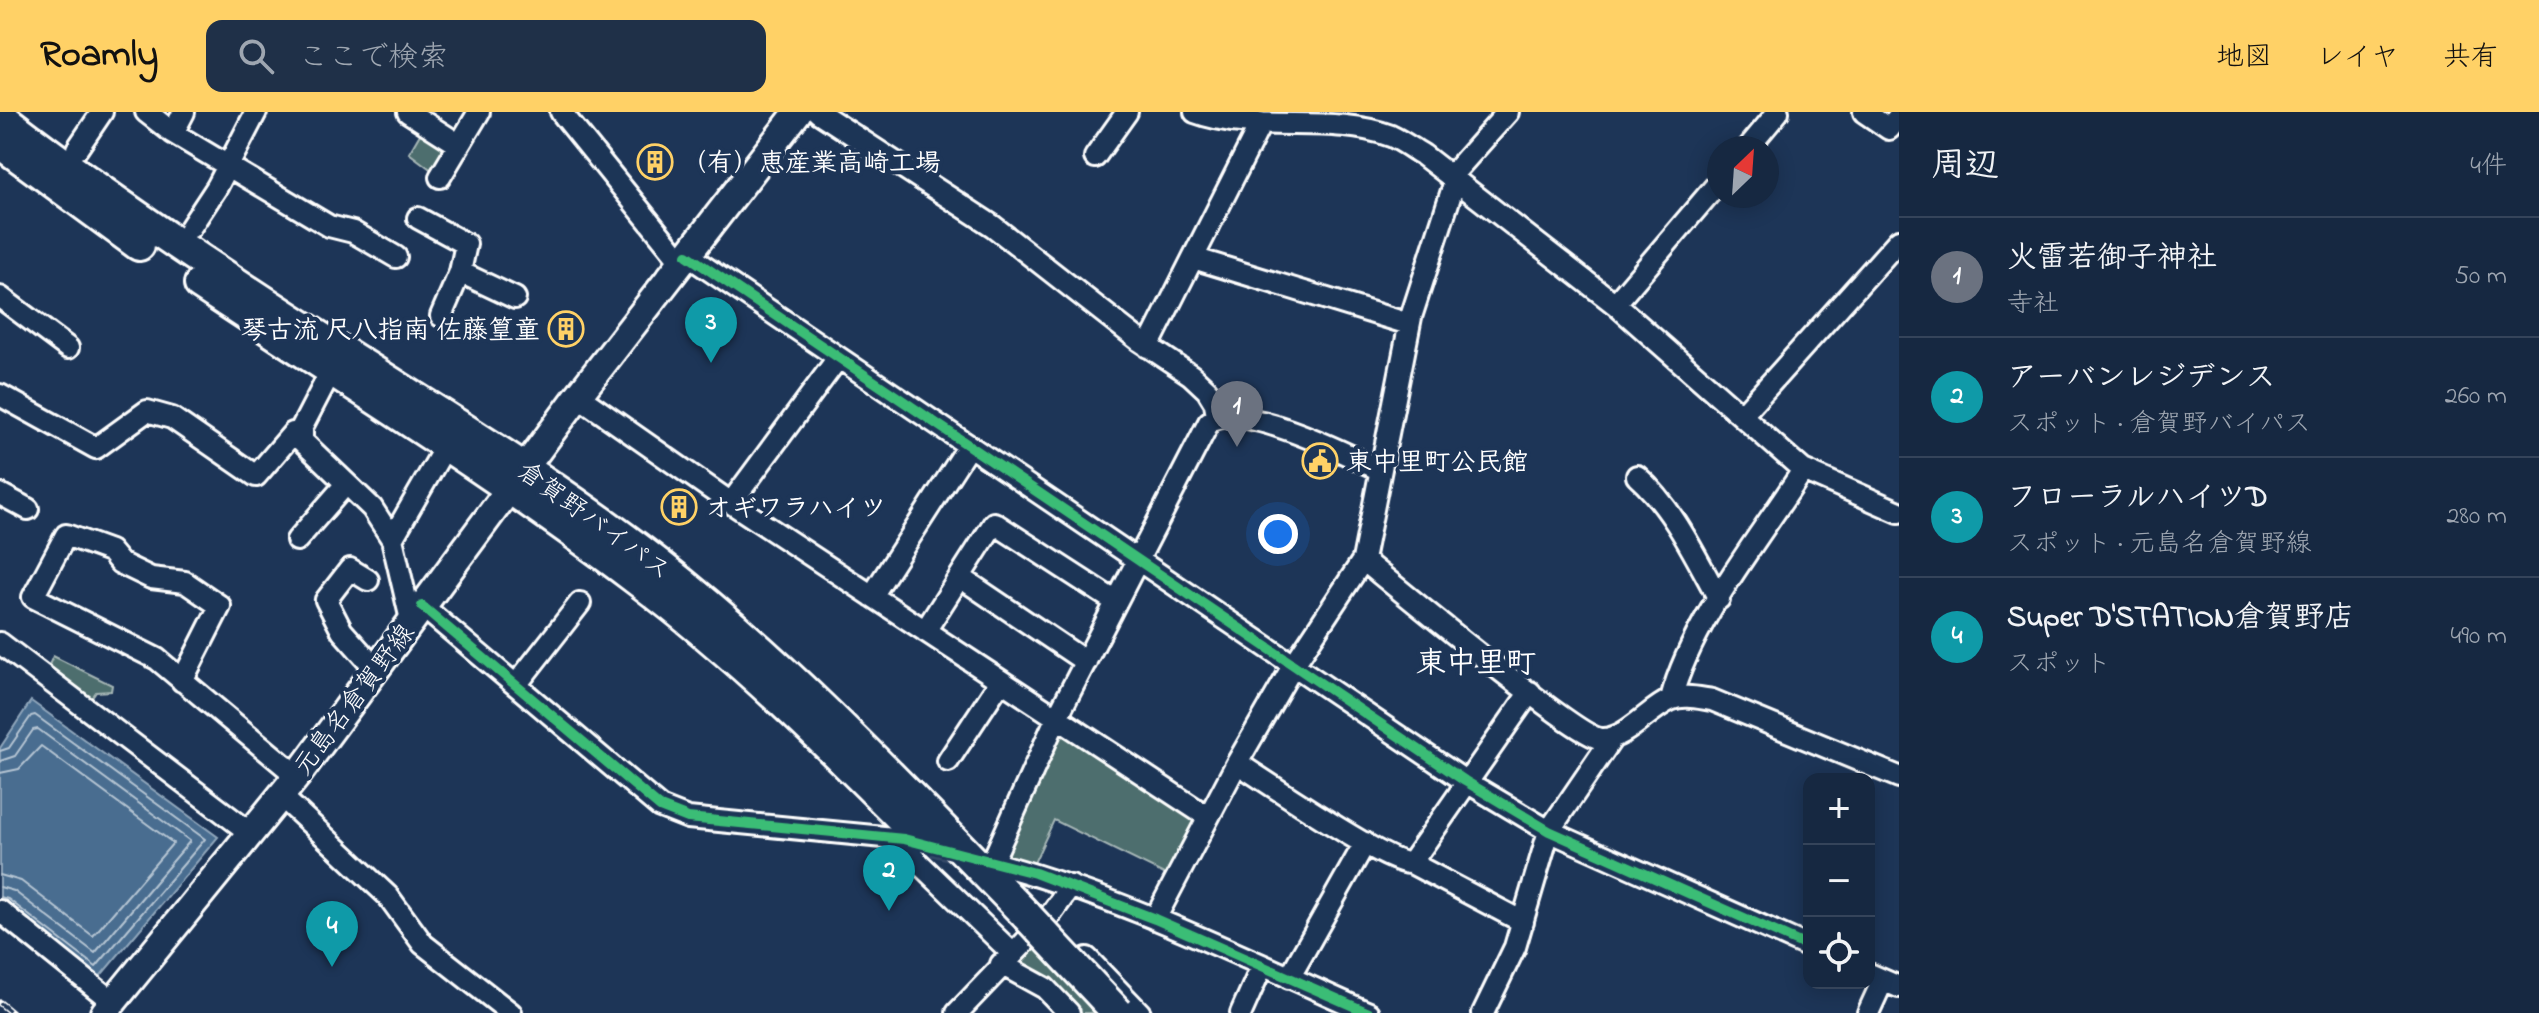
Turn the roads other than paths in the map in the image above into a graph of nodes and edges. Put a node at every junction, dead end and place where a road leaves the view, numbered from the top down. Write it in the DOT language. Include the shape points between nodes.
graph roads {
  1 [pos="102,112"];
  2 [pos="146,112"];
  3 [pos="184,112"];
  4 [pos="256,112"];
  5 [pos="408,112"];
  6 [pos="479,112"];
  7 [pos="561,112"];
  8 [pos="798,112"];
  9 [pos="818,112"];
  10 [pos="1127,112"];
  11 [pos="1195,112"];
  12 [pos="1778,112"];
  13 [pos="1864,112"];
  14 [pos="1503,114"];
  15 [pos="0,116"];
  16 [pos="1899,117"];
  17 [pos="1261,123"];
  18 [pos="173,133"];
  19 [pos="1758,136"];
  20 [pos="0,143"];
  21 [pos="458,144"];
  22 [pos="77,149"];
  23 [pos="1095,157"];
  24 [pos="227,167"];
  25 [pos="440,177"];
  26 [pos="1453,179"];
  27 [pos="1707,196"];
  28 [pos="418,218"];
  29 [pos="190,228"];
  30 [pos="1899,240"];
  31 [pos="396,257"];
  32 [pos="1193,258"];
  33 [pos="685,259"];
  34 [pos="460,272"];
  35 [pos="0,297"];
  36 [pos="515,298"];
  37 [pos="1615,304"];
  38 [pos="441,316"];
  39 [pos="1409,324"];
  40 [pos="1148,347"];
  41 [pos="68,348"];
  42 [pos="838,358"];
  43 [pos="331,371"];
  44 [pos="0,395"];
  45 [pos="578,396"];
  46 [pos="1743,414"];
  47 [pos="1217,417"];
  48 [pos="300,434"];
  49 [pos="968,447"];
  50 [pos="441,454"];
  51 [pos="1380,470"];
  52 [pos="1803,470"];
  53 [pos="1637,476"];
  54 [pos="518,478"];
  55 [pos="346,484"];
  56 [pos="0,494"];
  57 [pos="731,503"];
  58 [pos="28,509"];
  59 [pos="1899,512"];
  60 [pos="392,539"];
  61 [pos="297,540"];
  62 [pos="1137,560"];
  63 [pos="1363,560"];
  64 [pos="960,577"];
  65 [pos="368,580"];
  66 [pos="872,596"];
  67 [pos="1719,599"];
  68 [pos="1116,602"];
  69 [pos="580,603"];
  70 [pos="416,613"];
  71 [pos="925,631"];
  72 [pos="0,643"];
  73 [pos="754,660"];
  74 [pos="1086,662"];
  75 [pos="1293,666"];
  76 [pos="375,668"];
  77 [pos="182,681"];
  78 [pos="1000,682"];
  79 [pos="516,685"];
  80 [pos="1530,692"];
  81 [pos="1671,699"];
  82 [pos="1056,719"];
  83 [pos="1613,737"];
  84 [pos="948,761"];
  85 [pos="1237,763"];
  86 [pos="1899,777"];
  87 [pos="1465,781"];
  88 [pos="288,785"];
  89 [pos="1208,817"];
  90 [pos="1549,831"];
  91 [pos="249,832"];
  92 [pos="898,838"];
  93 [pos="1365,843"];
  94 [pos="987,861"];
  95 [pos="1411,863"];
  96 [pos="1071,886"];
  97 [pos="0,911"];
  98 [pos="1155,919"];
  99 [pos="1523,922"];
  100 [pos="1020,936"];
  101 [pos="1803,944"];
  102 [pos="1262,966"];
  103 [pos="1289,978"];
  104 [pos="1884,980"];
  105 [pos="108,1007"];
  106 [pos="511,1013"];
  107 [pos="957,1013"];
  108 [pos="1069,1013"];
  109 [pos="1091,1013"];
  110 [pos="1118,1013"];
  111 [pos="1140,1013"];
  112 [pos="1241,1013"];
  113 [pos="1369,1013"];
  114 [pos="1483,1013"];
  115 [pos="1868,1013"];
  1 -- 22 [label="street"];
  2 -- 18 [label="street"];
  3 -- 18 [label="street"];
  4 -- 24 [label="street"];
  5 -- 21 [label="street"];
  6 -- 21 [label="street"];
  7 -- 33 [label="street"];
  8 -- 33 [label="main road, 元島名倉賀野線"];
  9 -- 40 [label="street" via="993,226"];
  10 -- 23 [label="street"];
  11 -- 17 [label="street"];
  12 -- 19 [label="street"];
  13 -- 16 [label="street" via="1889,129"];
  14 -- 26 [label="street"];
  15 -- 54 [label="highway, 倉賀野バイパス" via="158,233"];
  17 -- 26 [label="street" via="1362,129 1392,137"];
  17 -- 32 [label="street"];
  18 -- 24 [label="street"];
  20 -- 43 [label="highway, 倉賀野バイパス" via="135,241"];
  21 -- 25 [label="street"];
  24 -- 29 [label="street"];
  24 -- 31 [label="street" via="329,226 353,232"];
  26 -- 37 [label="street"];
  26 -- 39 [label="street"];
  27 -- 37 [label="street"];
  28 -- 34 [label="street" via="466,244"];
  30 -- 46 [label="street"];
  32 -- 39 [label="street"];
  32 -- 40 [label="street"];
  33 -- 42 [label="street"];
  33 -- 45 [label="main road, 元島名倉賀野線"];
  34 -- 36 [label="street"];
  34 -- 38 [label="street"];
  35 -- 41 [label="street"];
  37 -- 46 [label="street"];
  39 -- 51 [label="street"];
  40 -- 47 [label="street" via="1207,390"];
  42 -- 49 [label="street"];
  42 -- 57 [label="street"];
  43 -- 48 [label="street"];
  43 -- 54 [label="highway, 倉賀野バイパス"];
  44 -- 48 [label="street" via="96,448 147,411 172,418 256,476 293,433"];
  45 -- 54 [label="main road, 元島名倉賀野線"];
  45 -- 57 [label="street"];
  46 -- 52 [label="street"];
  47 -- 51 [label="street" via="1241,418 1306,437"];
  47 -- 62 [label="street" via="1209,422"];
  48 -- 55 [label="street"];
  49 -- 62 [label="street"];
  49 -- 66 [label="street"];
  50 -- 60 [label="street"];
  51 -- 63 [label="street"];
  52 -- 59 [label="street"];
  52 -- 67 [label="street"];
  53 -- 67 [label="street" via="1676,521"];
  54 -- 70 [label="main road, 元島名倉賀野線"];
  54 -- 73 [label="highway, 倉賀野バイパス" via="656,563"];
  55 -- 60 [label="street" via="372,508"];
  55 -- 61 [label="street"];
  56 -- 58 [label="street"];
  57 -- 66 [label="street"];
  60 -- 70 [label="street"];
  62 -- 68 [label="street"];
  62 -- 75 [label="street"];
  63 -- 75 [label="street"];
  63 -- 80 [label="street"];
  64 -- 68 [label="street" via="994,523"];
  64 -- 71 [label="street"];
  64 -- 74 [label="street"];
  65 -- 76 [label="street" via="350,569 326,600 342,631"];
  66 -- 71 [label="street"];
  67 -- 81 [label="street" via="1678,672"];
  68 -- 74 [label="street"];
  69 -- 79 [label="street"];
  70 -- 76 [label="main road, 元島名倉賀野線"];
  70 -- 79 [label="street"];
  71 -- 78 [label="street"];
  72 -- 91 [label="street"];
  73 -- 92 [label="highway" via="752,695"];
  73 -- 94 [label="highway" via="797,663 908,772"];
  73 -- 100 [label="highway, 倉賀野バイパス"];
  74 -- 82 [label="street"];
  75 -- 85 [label="street"];
  75 -- 87 [label="street"];
  76 -- 88 [label="main road, 元島名倉賀野線"];
  77 -- 77 [label="street" via="157,659 33,597 66,535 110,551 120,563 151,578 185,582 220,606"];
  77 -- 88 [label="street"];
  78 -- 82 [label="street"];
  78 -- 84 [label="street"];
  79 -- 92 [label="street" via="635,780 660,807 688,818"];
  80 -- 83 [label="street" via="1583,733 1601,740"];
  80 -- 87 [label="street"];
  81 -- 83 [label="street"];
  81 -- 86 [label="street" via="1712,700"];
  82 -- 89 [label="street"];
  82 -- 94 [label="street"];
  83 -- 90 [label="street"];
  85 -- 89 [label="street"];
  85 -- 93 [label="street"];
  87 -- 90 [label="street"];
  87 -- 95 [label="street"];
  88 -- 91 [label="main road, 元島名倉賀野線"];
  88 -- 106 [label="street" via="388,896 423,944"];
  89 -- 98 [label="street"];
  90 -- 99 [label="street"];
  90 -- 101 [label="street"];
  91 -- 105 [label="main road, 元島名倉賀野線"];
  92 -- 100 [label="street"];
  93 -- 95 [label="street" via="1400,863"];
  93 -- 103 [label="street"];
  94 -- 96 [label="street"];
  95 -- 99 [label="street"];
  96 -- 98 [label="street"];
  96 -- 100 [label="street"];
  97 -- 105 [label="street"];
  98 -- 102 [label="street"];
  99 -- 114 [label="street"];
  100 -- 107 [label="street"];
  100 -- 108 [label="street" via="1045,988"];
  100 -- 109 [label="highway, 倉賀野バイパス"];
  100 -- 110 [label="highway, 倉賀野バイパス, bridge"];
  100 -- 111 [label="street"];
  102 -- 103 [label="street"];
  102 -- 112 [label="street"];
  103 -- 113 [label="street"];
  104 -- 115 [label="street"];
}
